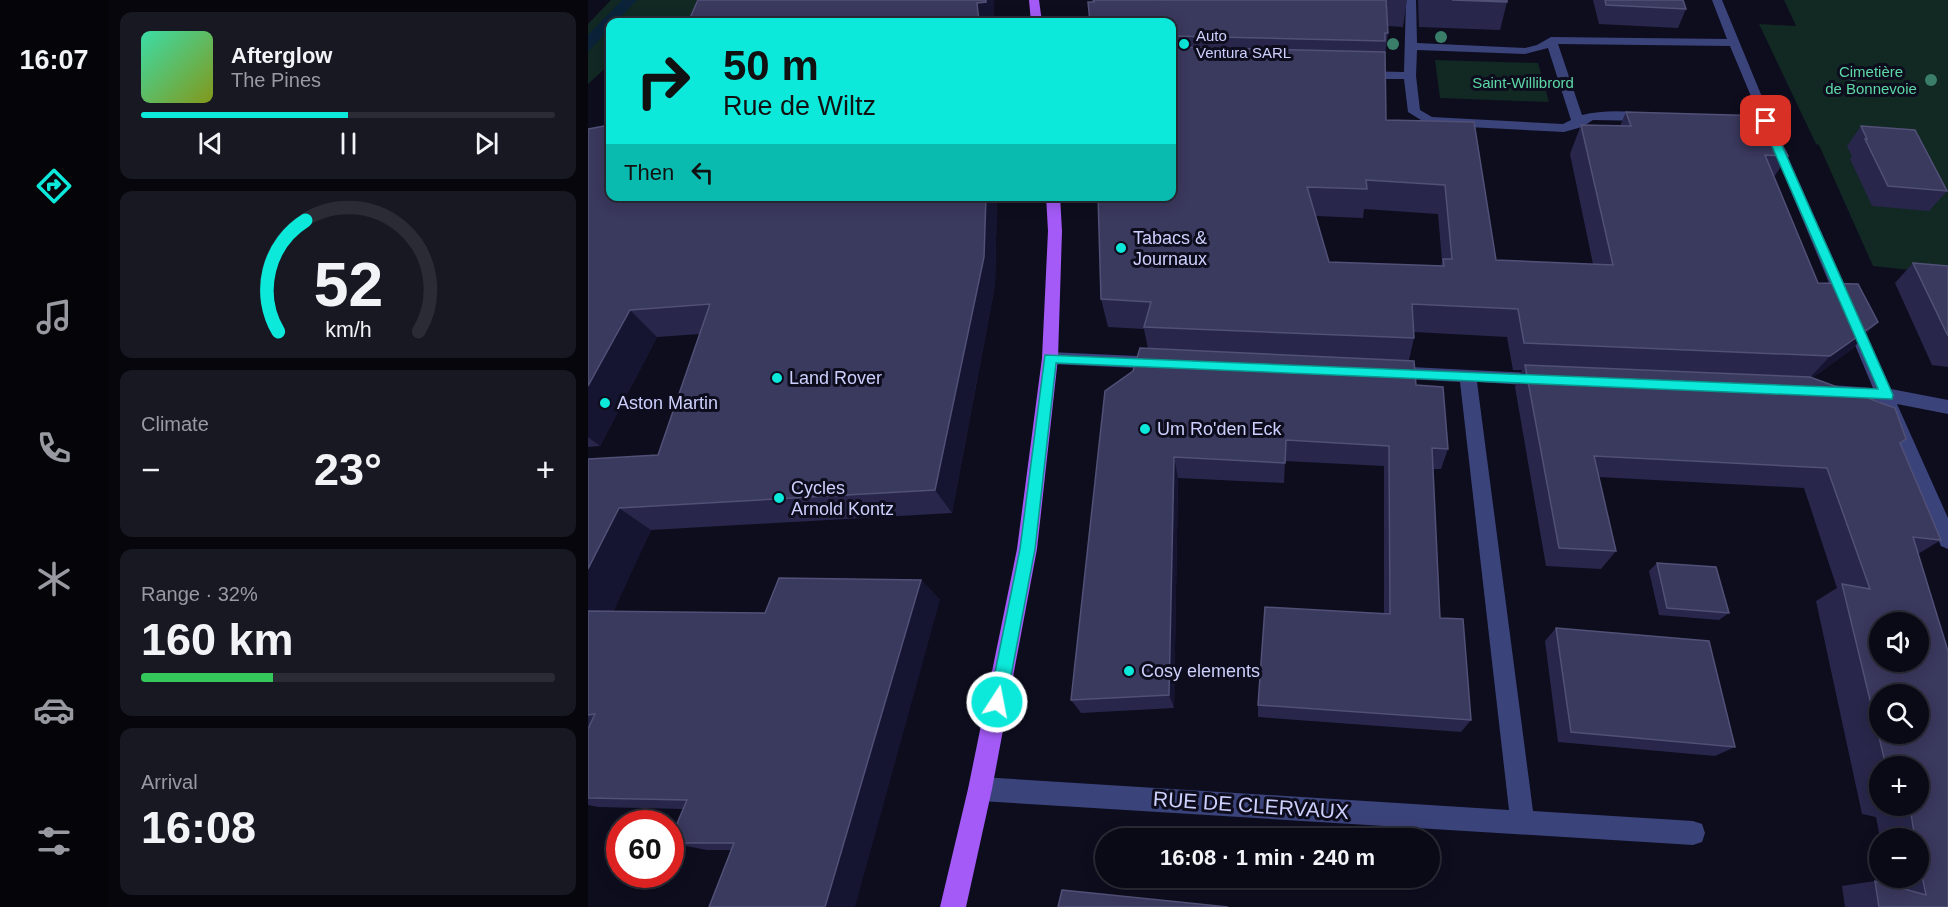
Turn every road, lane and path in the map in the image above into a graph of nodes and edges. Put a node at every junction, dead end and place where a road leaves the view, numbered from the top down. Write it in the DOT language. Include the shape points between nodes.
graph roads {
  1 [pos="1034,0"];
  2 [pos="1411,0"];
  3 [pos="1718,0"];
  4 [pos="1036,18"];
  5 [pos="1551,40"];
  6 [pos="1736,43"];
  7 [pos="1411,46"];
  8 [pos="1351,75"];
  9 [pos="1410,76"];
  10 [pos="1657,118"];
  11 [pos="1746,120"];
  12 [pos="1766,121"];
  13 [pos="1578,124"];
  14 [pos="1053,201"];
  15 [pos="1050,358"];
  16 [pos="1176,363"];
  17 [pos="1375,372"];
  18 [pos="1468,375"];
  19 [pos="1564,380"];
  20 [pos="1815,392"];
  21 [pos="1887,395"];
  22 [pos="1948,407"];
  23 [pos="1948,540"];
  24 [pos="980,789"];
  25 [pos="1522,822"];
  26 [pos="1693,833"];
  27 [pos="953,907"];
  1 -- 4 [label="main road"];
  2 -- 7 [label="street"];
  3 -- 6 [label="street"];
  5 -- 6 [label="street"];
  5 -- 7 [label="street" via="1525,51"];
  5 -- 13 [label="street"];
  6 -- 12 [label="street"];
  7 -- 9 [label="street"];
  8 -- 9 [label="street"];
  9 -- 13 [label="street" via="1412,107 1420,118 1429,121 1563,128"];
  10 -- 13 [label="street" via="1599,116 1584,118"];
  11 -- 12 [label="street"];
  12 -- 21 [label="street"];
  14 -- 15 [label="main road"];
  15 -- 16 [label="street"];
  15 -- 24 [label="main road" via="1027,549"];
  17 -- 18 [label="street"];
  18 -- 19 [label="street"];
  18 -- 25 [label="street"];
  20 -- 21 [label="street"];
  21 -- 22 [label="street"];
  21 -- 23 [label="street"];
  24 -- 25 [label="street, RUE DE CLERVAUX"];
  24 -- 27 [label="main road"];
  25 -- 26 [label="street, RUE DE CLERVAUX"];
}
